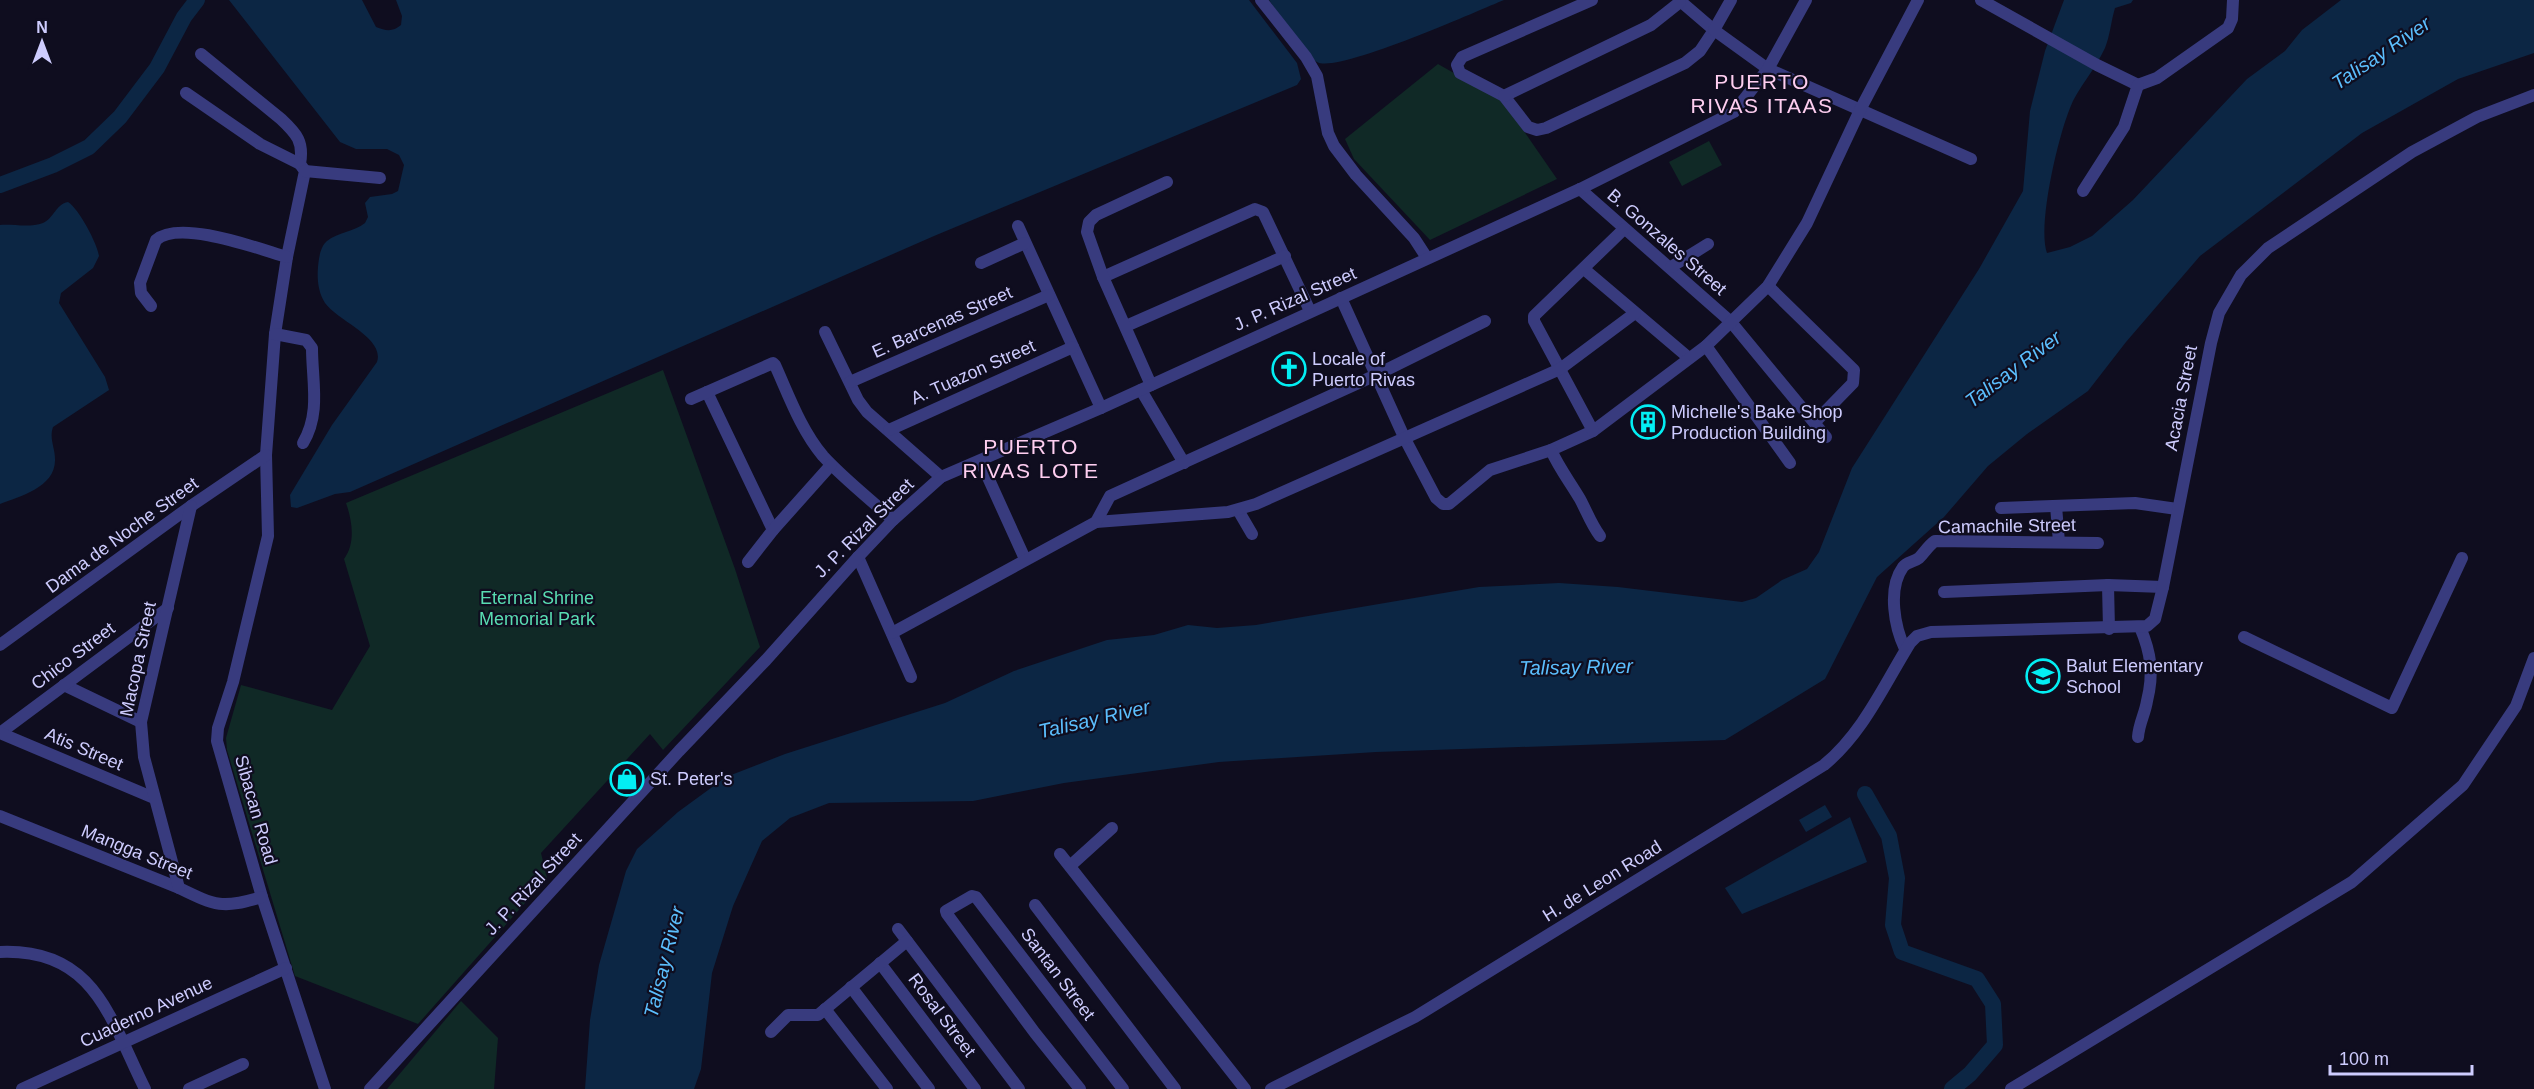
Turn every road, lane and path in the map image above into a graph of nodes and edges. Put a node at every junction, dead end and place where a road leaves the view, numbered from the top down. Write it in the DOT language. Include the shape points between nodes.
graph roads {
  1 [pos="1261,0"];
  2 [pos="1592,0"];
  3 [pos="1731,0"];
  4 [pos="1806,0"];
  5 [pos="1918,0"];
  6 [pos="1981,0"];
  7 [pos="2233,0"];
  8 [pos="1679,1"];
  9 [pos="1714,30"];
  10 [pos="201,54"];
  11 [pos="1768,69"];
  12 [pos="2138,84"];
  13 [pos="186,93"];
  14 [pos="2534,94"];
  15 [pos="1504,96"];
  16 [pos="1860,110"];
  17 [pos="1971,159"];
  18 [pos="303,168"];
  19 [pos="380,178"];
  20 [pos="1167,182"];
  21 [pos="1580,189"];
  22 [pos="2083,191"];
  23 [pos="1018,226"];
  24 [pos="1624,229"];
  25 [pos="1025,243"];
  26 [pos="1708,244"];
  27 [pos="1285,256"];
  28 [pos="287,257"];
  29 [pos="1427,258"];
  30 [pos="981,263"];
  31 [pos="1671,267"];
  32 [pos="1584,269"];
  33 [pos="1103,277"];
  34 [pos="1768,286"];
  35 [pos="1049,295"];
  36 [pos="1341,298"];
  37 [pos="151,306"];
  38 [pos="1310,311"];
  39 [pos="1635,313"];
  40 [pos="1485,321"];
  41 [pos="1731,322"];
  42 [pos="1126,326"];
  43 [pos="825,332"];
  44 [pos="275,334"];
  45 [pos="1707,346"];
  46 [pos="1073,347"];
  47 [pos="1689,358"];
  48 [pos="1560,369"];
  49 [pos="1376,375"];
  50 [pos="850,382"];
  51 [pos="1146,388"];
  52 [pos="707,392"];
  53 [pos="690,399"];
  54 [pos="1101,408"];
  55 [pos="1815,422"];
  56 [pos="889,430"];
  57 [pos="1593,431"];
  58 [pos="1404,437"];
  59 [pos="1826,437"];
  60 [pos="303,443"];
  61 [pos="1551,450"];
  62 [pos="266,455"];
  63 [pos="981,462"];
  64 [pos="1184,463"];
  65 [pos="1790,463"];
  66 [pos="831,465"];
  67 [pos="941,477"];
  68 [pos="191,506"];
  69 [pos="2056,506"];
  70 [pos="2001,508"];
  71 [pos="2177,509"];
  72 [pos="1238,510"];
  73 [pos="893,520"];
  74 [pos="1096,522"];
  75 [pos="773,530"];
  76 [pos="1252,534"];
  77 [pos="1600,536"];
  78 [pos="2059,542"];
  79 [pos="2098,543"];
  80 [pos="858,556"];
  81 [pos="2462,558"];
  82 [pos="1025,559"];
  83 [pos="748,562"];
  84 [pos="2108,585"];
  85 [pos="2163,587"];
  86 [pos="1944,592"];
  87 [pos="168,608"];
  88 [pos="2140,627"];
  89 [pos="2109,629"];
  90 [pos="892,633"];
  91 [pos="2244,638"];
  92 [pos="0,645"];
  93 [pos="1905,650"];
  94 [pos="2534,658"];
  95 [pos="911,677"];
  96 [pos="64,685"];
  97 [pos="141,722"];
  98 [pos="0,733"];
  99 [pos="2138,737"];
  100 [pos="153,798"];
  101 [pos="0,816"];
  102 [pos="1112,828"];
  103 [pos="1060,854"];
  104 [pos="1070,866"];
  105 [pos="179,888"];
  106 [pos="262,897"];
  107 [pos="1035,905"];
  108 [pos="898,929"];
  109 [pos="907,941"];
  110 [pos="0,952"];
  111 [pos="880,963"];
  112 [pos="286,968"];
  113 [pos="851,987"];
  114 [pos="825,1009"];
  115 [pos="771,1032"];
  116 [pos="122,1043"];
  117 [pos="243,1064"];
  118 [pos="22,1089"];
  119 [pos="145,1089"];
  120 [pos="189,1089"];
  121 [pos="325,1089"];
  122 [pos="370,1089"];
  123 [pos="887,1089"];
  124 [pos="929,1089"];
  125 [pos="975,1089"];
  126 [pos="1019,1089"];
  127 [pos="1080,1089"];
  128 [pos="1124,1089"];
  129 [pos="1175,1089"];
  130 [pos="1245,1089"];
  131 [pos="1271,1089"];
  132 [pos="2011,1089"];
  1 -- 29 [label="street" via="1317,76 1334,146"];
  2 -- 15 [label="street" via="1462,57 1457,65 1460,72"];
  3 -- 9 [label="street"];
  4 -- 11 [label="street"];
  5 -- 16 [label="street"];
  6 -- 12 [label="street"];
  7 -- 12 [label="street" via="2228,28 2157,78"];
  8 -- 9 [label="street"];
  8 -- 15 [label="street" via="1651,25"];
  9 -- 11 [label="street"];
  9 -- 15 [label="street" via="1700,51 1685,63 1546,128 1528,127"];
  10 -- 18 [label="street" via="293,131 303,149"];
  11 -- 16 [label="street"];
  11 -- 21 [label="street, J. P. Rizal Street" via="1734,112"];
  12 -- 22 [label="street" via="2124,127"];
  13 -- 18 [label="street" via="260,144"];
  14 -- 71 [label="street, Acacia Street" via="2477,117 2412,152 2268,248 2241,275 2219,313"];
  16 -- 17 [label="street"];
  16 -- 34 [label="street" via="1807,223"];
  18 -- 19 [label="street"];
  18 -- 28 [label="street, Sibacan Road"];
  20 -- 33 [label="street" via="1096,215 1089,222 1087,232"];
  21 -- 24 [label="street, B. Gonzales Street"];
  21 -- 29 [label="street, J. P. Rizal Street"];
  23 -- 25 [label="street"];
  24 -- 31 [label="street, B. Gonzales Street"];
  24 -- 32 [label="street"];
  25 -- 30 [label="street"];
  25 -- 35 [label="street"];
  26 -- 31 [label="street"];
  27 -- 33 [label="street" via="1263,212 1255,209"];
  27 -- 38 [label="street"];
  27 -- 42 [label="street"];
  28 -- 37 [label="street" via="221,238 161,236 140,283 141,294"];
  28 -- 44 [label="street, Sibacan Road"];
  29 -- 36 [label="street, J. P. Rizal Street"];
  31 -- 41 [label="street, B. Gonzales Street"];
  32 -- 39 [label="street"];
  32 -- 48 [label="street" via="1534,316"];
  33 -- 42 [label="street"];
  34 -- 41 [label="street"];
  34 -- 55 [label="street" via="1854,370 1853,383"];
  35 -- 46 [label="street"];
  35 -- 50 [label="street, E. Barcenas Street"];
  36 -- 38 [label="street, J. P. Rizal Street"];
  36 -- 49 [label="street"];
  38 -- 51 [label="street, J. P. Rizal Street"];
  39 -- 47 [label="street"];
  39 -- 48 [label="street"];
  40 -- 49 [label="street"];
  41 -- 45 [label="street"];
  41 -- 55 [label="street, B. Gonzales Street"];
  42 -- 51 [label="street"];
  43 -- 50 [label="street"];
  44 -- 60 [label="street" via="303,339 312,348 315,409 311,430"];
  44 -- 62 [label="street, Sibacan Road"];
  45 -- 47 [label="street"];
  45 -- 65 [label="street"];
  46 -- 54 [label="street"];
  46 -- 56 [label="street, A. Tuazon Street"];
  47 -- 57 [label="street"];
  48 -- 57 [label="street"];
  48 -- 58 [label="street"];
  49 -- 58 [label="street"];
  49 -- 64 [label="street"];
  50 -- 56 [label="street" via="867,412"];
  51 -- 54 [label="street, J. P. Rizal Street"];
  51 -- 64 [label="street"];
  52 -- 53 [label="street"];
  52 -- 66 [label="street" via="772,363 776,365 799,419"];
  52 -- 75 [label="street"];
  54 -- 63 [label="street, J. P. Rizal Street"];
  55 -- 59 [label="street, B. Gonzales Street"];
  56 -- 67 [label="street"];
  57 -- 61 [label="street"];
  58 -- 61 [label="street" via="1436,498 1446,505 1490,470"];
  58 -- 72 [label="street"];
  61 -- 77 [label="street"];
  62 -- 68 [label="street, Dama de Noche Street"];
  62 -- 106 [label="street, Sibacan Road" via="268,536 217,741"];
  63 -- 67 [label="street, J. P. Rizal Street"];
  63 -- 82 [label="street"];
  64 -- 74 [label="street" via="1110,496"];
  66 -- 73 [label="street"];
  66 -- 75 [label="street"];
  67 -- 73 [label="street, J. P. Rizal Street"];
  68 -- 87 [label="street, Macopa Street"];
  68 -- 92 [label="street, Dama de Noche Street"];
  69 -- 70 [label="street"];
  69 -- 71 [label="street" via="2135,503"];
  69 -- 78 [label="street"];
  71 -- 85 [label="street, Acacia Street"];
  72 -- 74 [label="street"];
  72 -- 76 [label="street"];
  73 -- 80 [label="street, J. P. Rizal Street"];
  74 -- 82 [label="street"];
  75 -- 83 [label="street"];
  78 -- 79 [label="street, Camachile Street"];
  78 -- 93 [label="street, Camachile Street" via="1935,541 1926,547 1899,574 1894,619"];
  80 -- 90 [label="street"];
  80 -- 122 [label="street, J. P. Rizal Street"];
  81 -- 91 [label="street" via="2392,708"];
  82 -- 90 [label="street"];
  84 -- 85 [label="street"];
  84 -- 86 [label="street"];
  84 -- 89 [label="street"];
  85 -- 88 [label="street, Acacia Street" via="2155,619"];
  87 -- 96 [label="street, Chico Street"];
  87 -- 97 [label="street, Macopa Street"];
  88 -- 89 [label="street"];
  88 -- 99 [label="street" via="2150,649 2151,667"];
  89 -- 93 [label="street" via="1931,632 1917,636"];
  90 -- 95 [label="street"];
  93 -- 131 [label="street, H. de Leon Road" via="1861,725 1824,765 1415,1017"];
  94 -- 132 [label="street" via="2516,706 2463,785 2352,882"];
  96 -- 97 [label="street"];
  96 -- 98 [label="street, Chico Street"];
  97 -- 100 [label="street, Macopa Street"];
  98 -- 100 [label="street, Atis Street"];
  100 -- 105 [label="street, Macopa Street"];
  101 -- 105 [label="street, Mangga Street"];
  102 -- 104 [label="street"];
  103 -- 104 [label="street"];
  104 -- 130 [label="street"];
  105 -- 106 [label="street, Mangga Street" via="220,905"];
  106 -- 112 [label="street, Sibacan Road"];
  107 -- 129 [label="street"];
  108 -- 109 [label="street"];
  109 -- 111 [label="street"];
  109 -- 126 [label="street"];
  110 -- 116 [label="street" via="43,955 72,969 103,1001"];
  111 -- 113 [label="street"];
  111 -- 125 [label="street, Rosal Street"];
  112 -- 116 [label="street, Cuaderno Avenue"];
  112 -- 121 [label="street, Sibacan Road"];
  113 -- 114 [label="street"];
  113 -- 124 [label="street"];
  114 -- 115 [label="street" via="815,1017 788,1015"];
  114 -- 123 [label="street"];
  116 -- 118 [label="street, Cuaderno Avenue"];
  116 -- 119 [label="street"];
  117 -- 120 [label="street"];
  127 -- 128 [label="street, Santan Street" via="946,911 976,897"];
}
